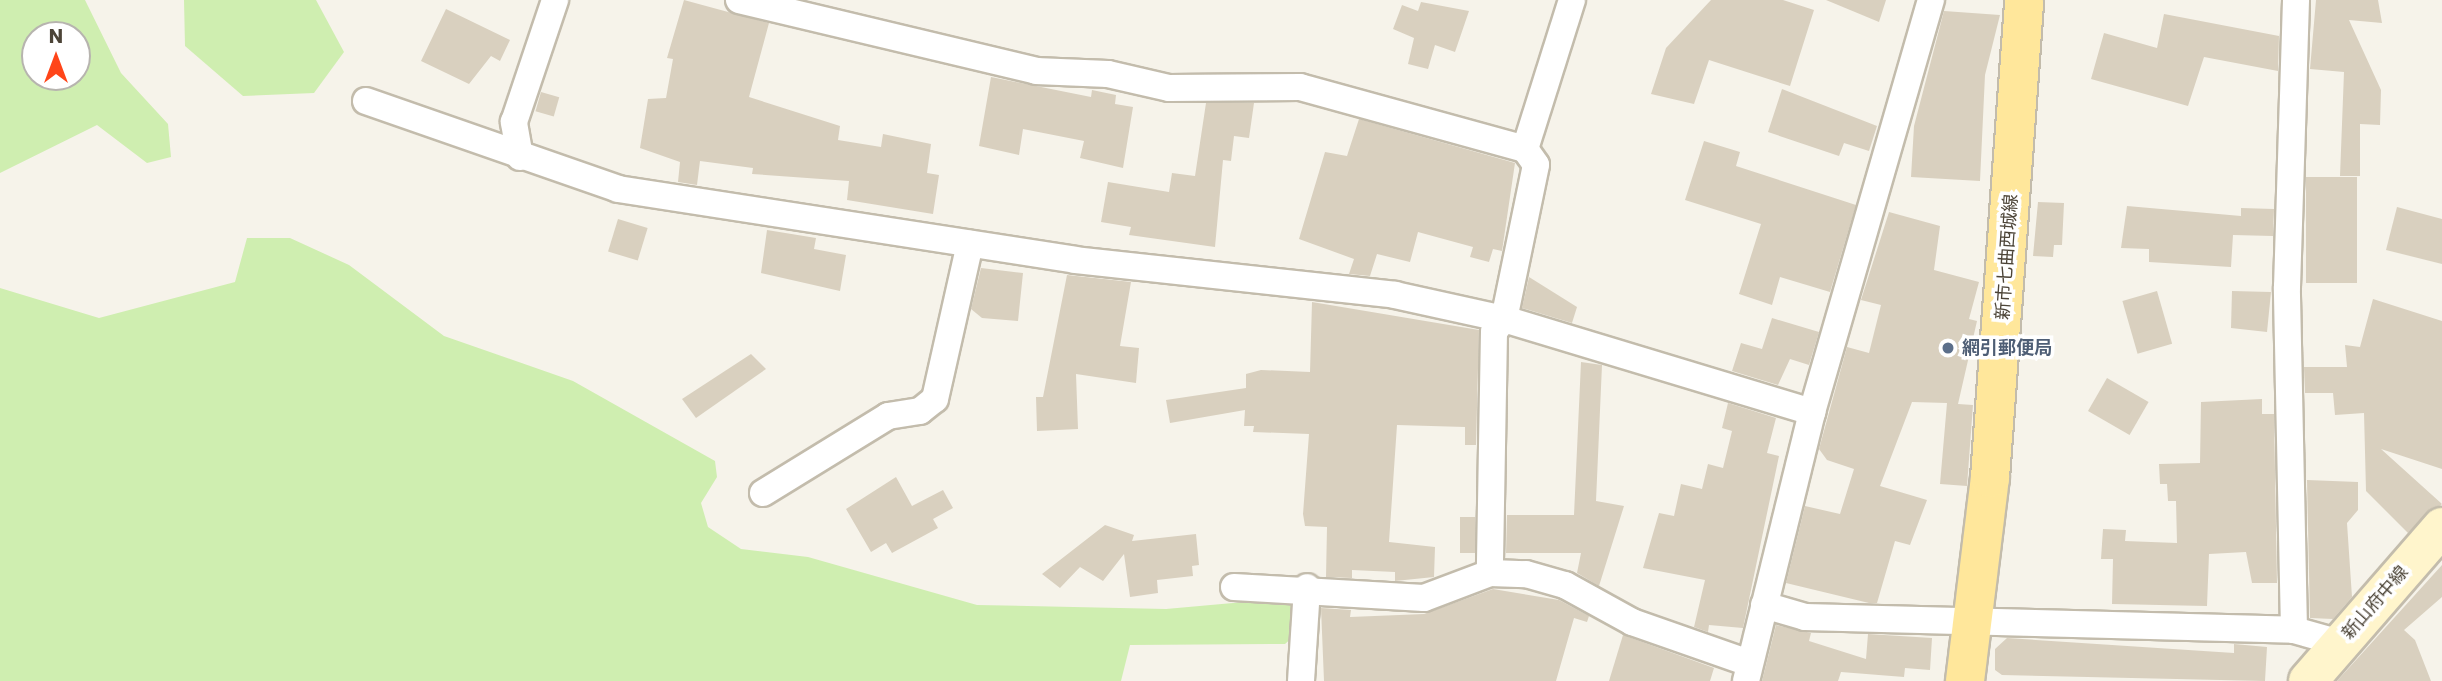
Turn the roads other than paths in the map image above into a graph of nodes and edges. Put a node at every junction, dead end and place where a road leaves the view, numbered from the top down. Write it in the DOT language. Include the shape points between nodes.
graph roads {
  1 [pos="555,0"];
  2 [pos="739,0"];
  3 [pos="1572,0"];
  4 [pos="1931,0"];
  5 [pos="2024,0"];
  6 [pos="2296,0"];
  7 [pos="366,101"];
  8 [pos="1525,149"];
  9 [pos="520,157"];
  10 [pos="970,244"];
  11 [pos="1504,318"];
  12 [pos="1812,412"];
  13 [pos="763,493"];
  14 [pos="2442,527"];
  15 [pos="1490,573"];
  16 [pos="1234,587"];
  17 [pos="1307,587"];
  18 [pos="1764,605"];
  19 [pos="1973,624"];
  20 [pos="2294,631"];
  21 [pos="2340,643"];
  22 [pos="1747,672"];
  23 [pos="1301,681"];
  24 [pos="1965,681"];
  25 [pos="2308,681"];
  1 -- 9 [label="street" via="514,122"];
  2 -- 8 [label="street" via="1036,71 1108,74 1169,88 1300,87"];
  3 -- 8 [label="street"];
  4 -- 12 [label="street"];
  5 -- 19 [label="main road, 新市七曲西城線" via="1990,478"];
  6 -- 20 [label="street" via="2287,287"];
  7 -- 9 [label="street"];
  8 -- 11 [label="street" via="1536,165"];
  9 -- 10 [label="street" via="618,189"];
  10 -- 11 [label="street" via="1395,295"];
  10 -- 13 [label="street" via="935,399 920,411 887,416"];
  11 -- 12 [label="street"];
  11 -- 15 [label="street" via="1493,332"];
  12 -- 18 [label="street"];
  14 -- 21 [label="main road, 新山府中線"];
  15 -- 17 [label="street" via="1424,598"];
  15 -- 22 [label="street" via="1565,585 1632,622"];
  16 -- 17 [label="street"];
  17 -- 23 [label="street"];
  18 -- 19 [label="street" via="1805,617"];
  18 -- 22 [label="street"];
  19 -- 20 [label="street"];
  19 -- 24 [label="main road, 新市七曲西城線"];
  20 -- 21 [label="street"];
  21 -- 25 [label="main road, 新山府中線"];
}
